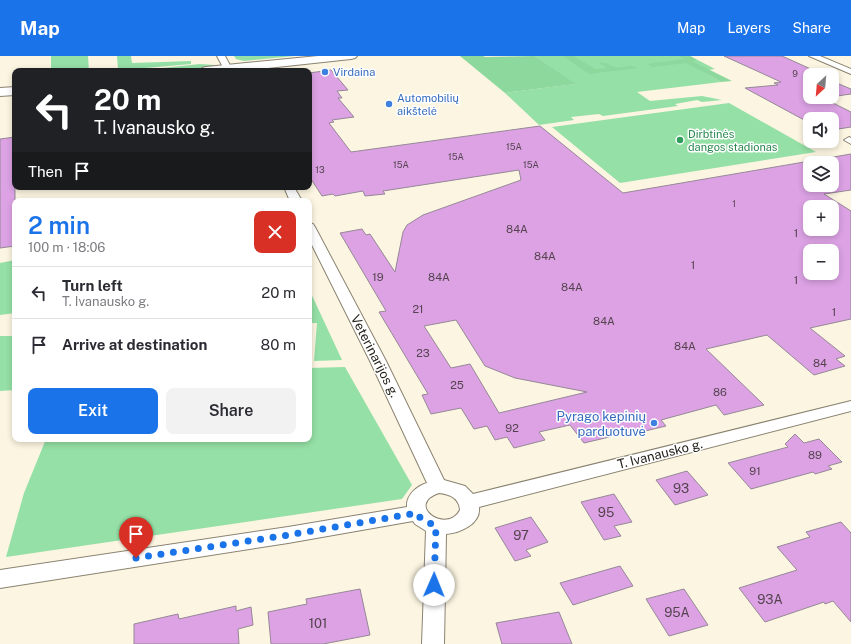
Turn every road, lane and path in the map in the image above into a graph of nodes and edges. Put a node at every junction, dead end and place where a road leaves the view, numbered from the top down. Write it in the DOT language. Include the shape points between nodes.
graph roads {
  1 [pos="221,56"];
  2 [pos="351,56"];
  3 [pos="813,56"];
  4 [pos="851,64"];
  5 [pos="836,66"];
  6 [pos="227,68"];
  7 [pos="246,68"];
  8 [pos="851,72"];
  9 [pos="12,91"];
  10 [pos="0,92"];
  11 [pos="312,232"];
  12 [pos="851,406"];
  13 [pos="438,486"];
  14 [pos="469,502"];
  15 [pos="417,513"];
  16 [pos="436,526"];
  17 [pos="0,579"];
  18 [pos="433,644"];
  1 -- 6 [label="street"];
  2 -- 7 [label="highway"];
  3 -- 5 [label="street"];
  4 -- 5 [label="street"];
  5 -- 8 [label="street"];
  9 -- 10 [label="highway"];
  11 -- 13 [label="street, Veterinarijos g."];
  12 -- 14 [label="street, T. Ivanausko g."];
  13 -- 14 [label="street" via="458,490"];
  13 -- 15 [label="street" via="421,493 416,503"];
  14 -- 16 [label="street" via="470,508 464,519 452,526"];
  15 -- 16 [label="street" via="421,519"];
  15 -- 17 [label="street"];
  16 -- 18 [label="street"];
}
